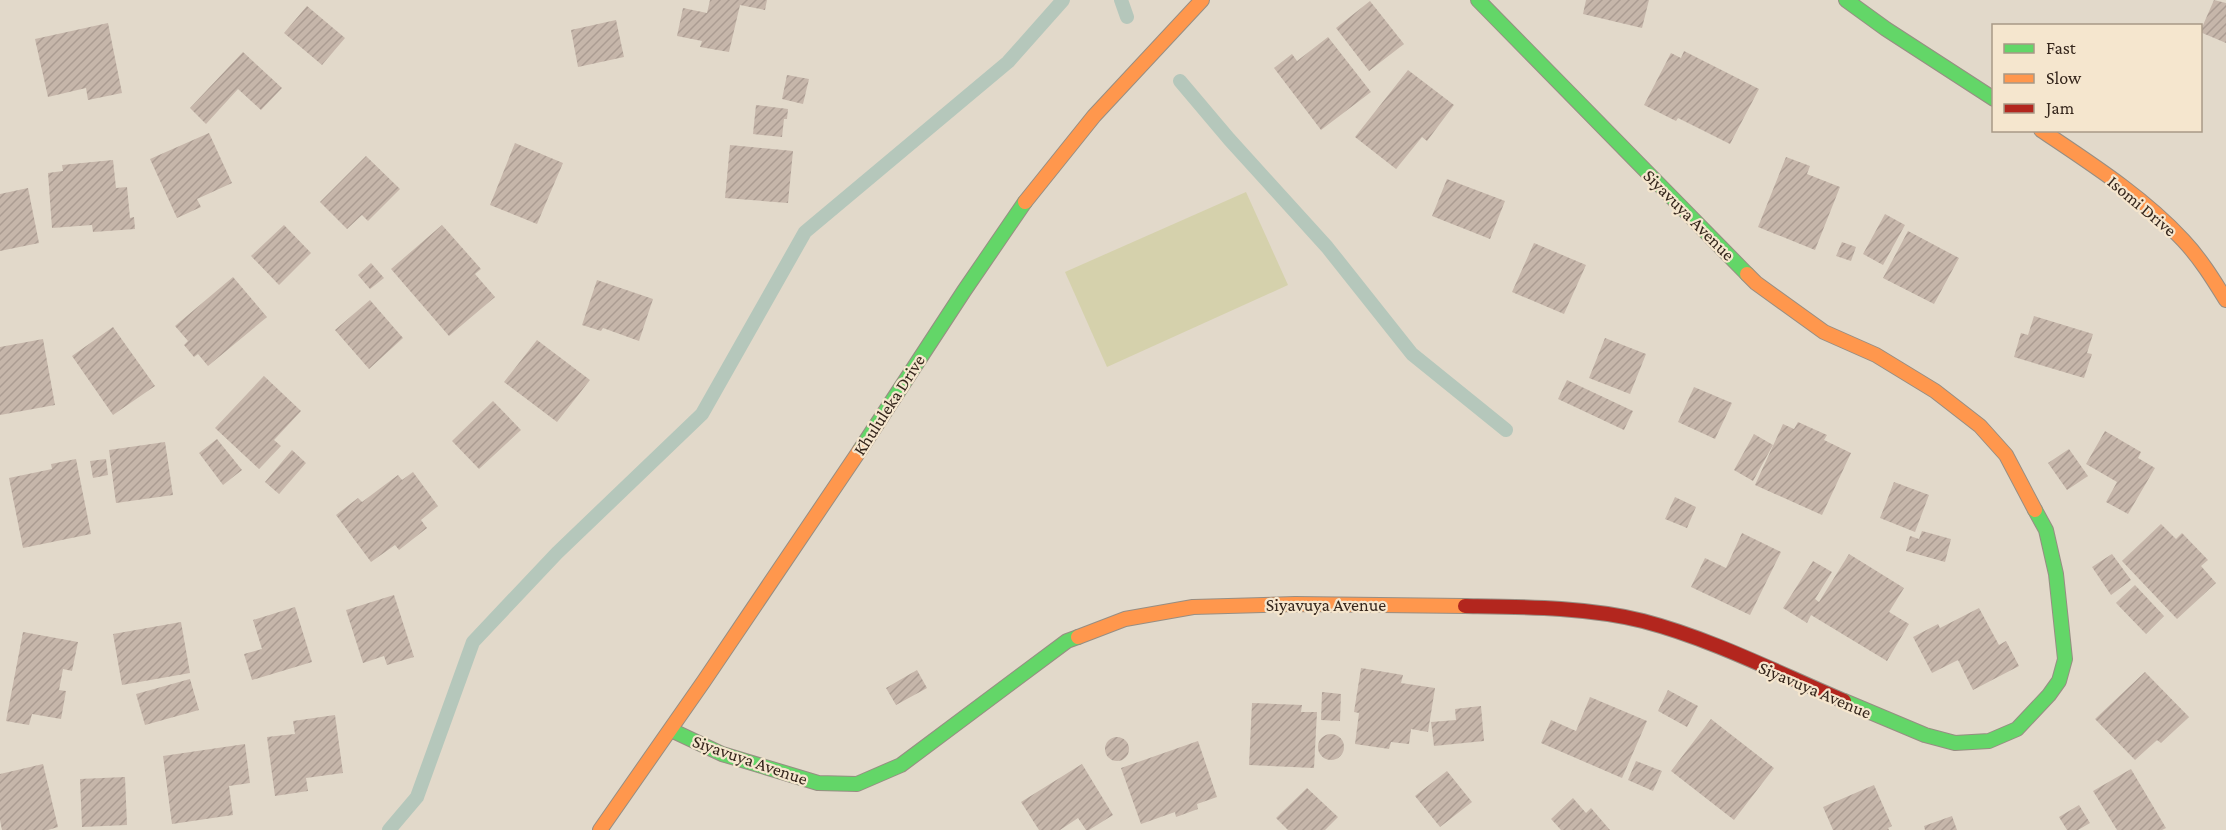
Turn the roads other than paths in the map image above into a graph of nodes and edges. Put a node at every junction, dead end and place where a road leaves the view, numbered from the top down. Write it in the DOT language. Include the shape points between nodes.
graph roads {
  1 [pos="1203,0"];
  2 [pos="1478,0"];
  3 [pos="1845,0"];
  4 [pos="1992,98"];
  5 [pos="2044,132"];
  6 [pos="2226,300"];
  7 [pos="671,730"];
  8 [pos="600,830"];
  1 -- 7 [label="street, Khululeka Drive" via="1060,157 1001,235"];
  2 -- 7 [label="street, Siyavuya Avenue" via="1756,283 1824,332 1876,355 1935,391 1980,426 2006,454 2046,530 2056,574 2065,659 2059,681 2017,729 1989,741 1955,743 1925,735 1695,638 1642,621 1572,610 1295,604 1193,607 1125,619 1067,641 901,765 857,784 818,783 722,754"];
  3 -- 4 [label="street"];
  5 -- 6 [label="street, Isomi Drive" via="2098,168 2177,234"];
  7 -- 8 [label="street, Khululeka Drive"];
}
